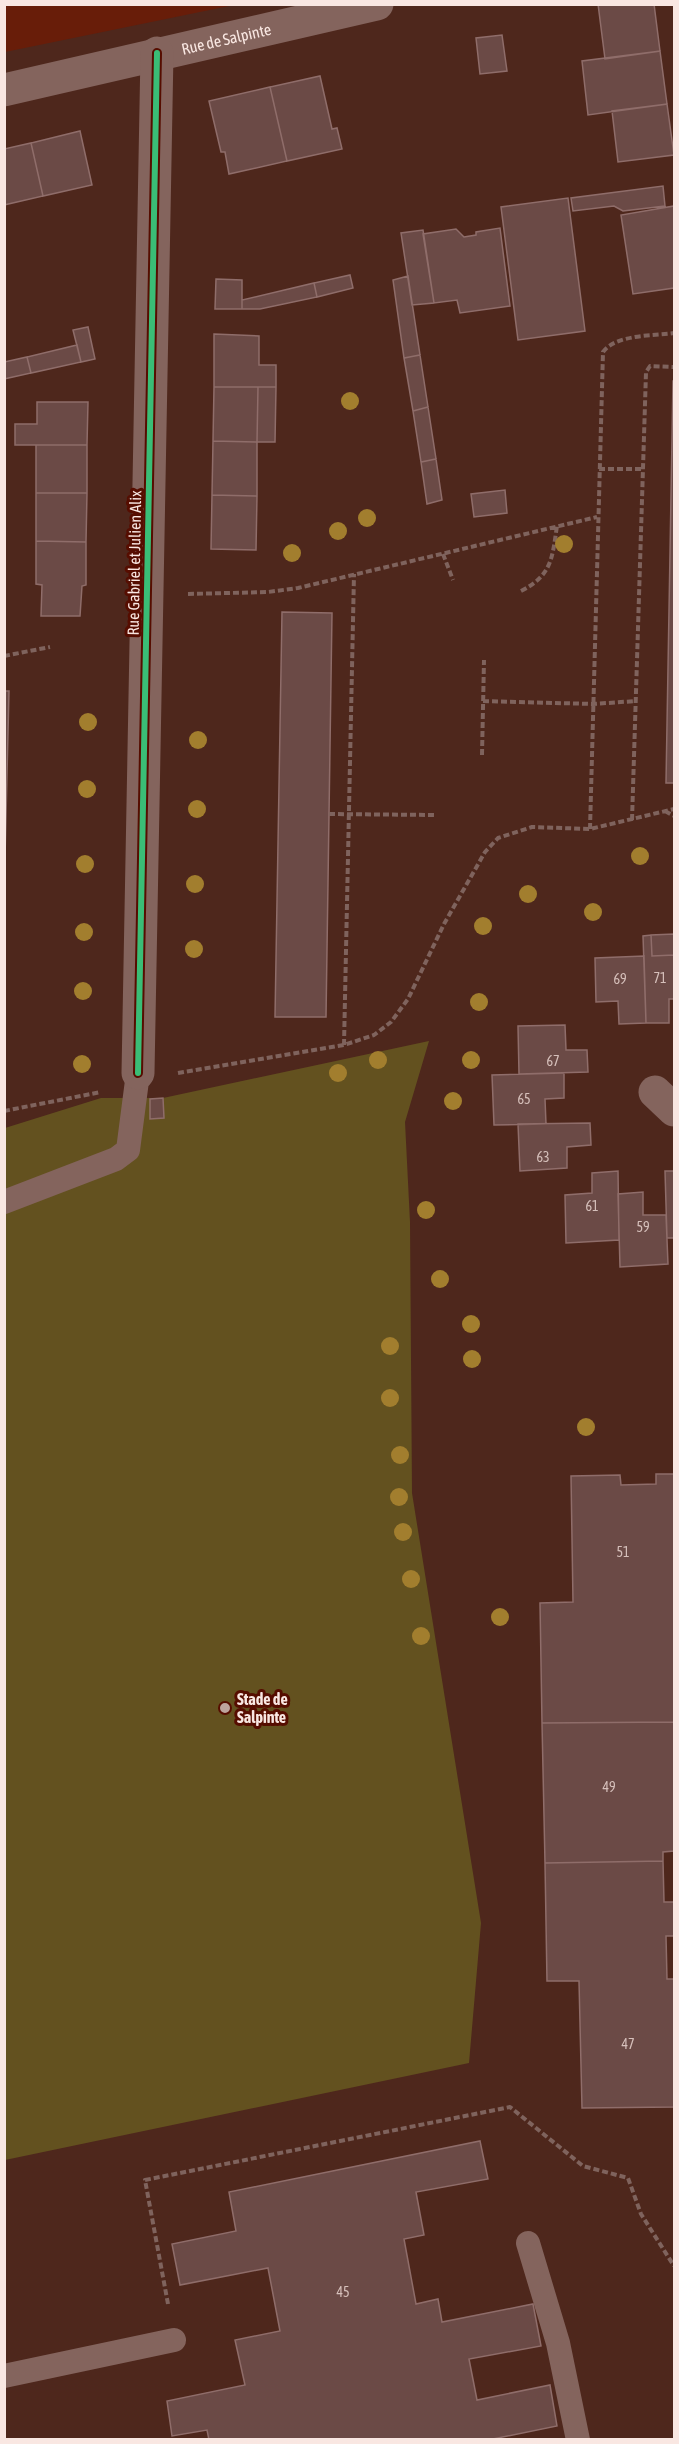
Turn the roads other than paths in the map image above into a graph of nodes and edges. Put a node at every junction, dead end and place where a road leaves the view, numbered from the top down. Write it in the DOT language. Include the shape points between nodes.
graph roads {
  1 [pos="377,4"];
  2 [pos="157,53"];
  3 [pos="4,90"];
  4 [pos="137,1079"];
  5 [pos="4,1202"];
  6 [pos="528,2243"];
  7 [pos="174,2340"];
  8 [pos="4,2376"];
  9 [pos="578,2439"];
  1 -- 2 [label="street, Rue de Salpinte"];
  2 -- 3 [label="street, Rue de Salpinte"];
  2 -- 4 [label="street, Rue Gabriel et Julien Alix"];
  4 -- 5 [label="lane" via="128,1150 116,1159"];
  6 -- 9 [label="lane" via="558,2343"];
  7 -- 8 [label="lane"];
}
